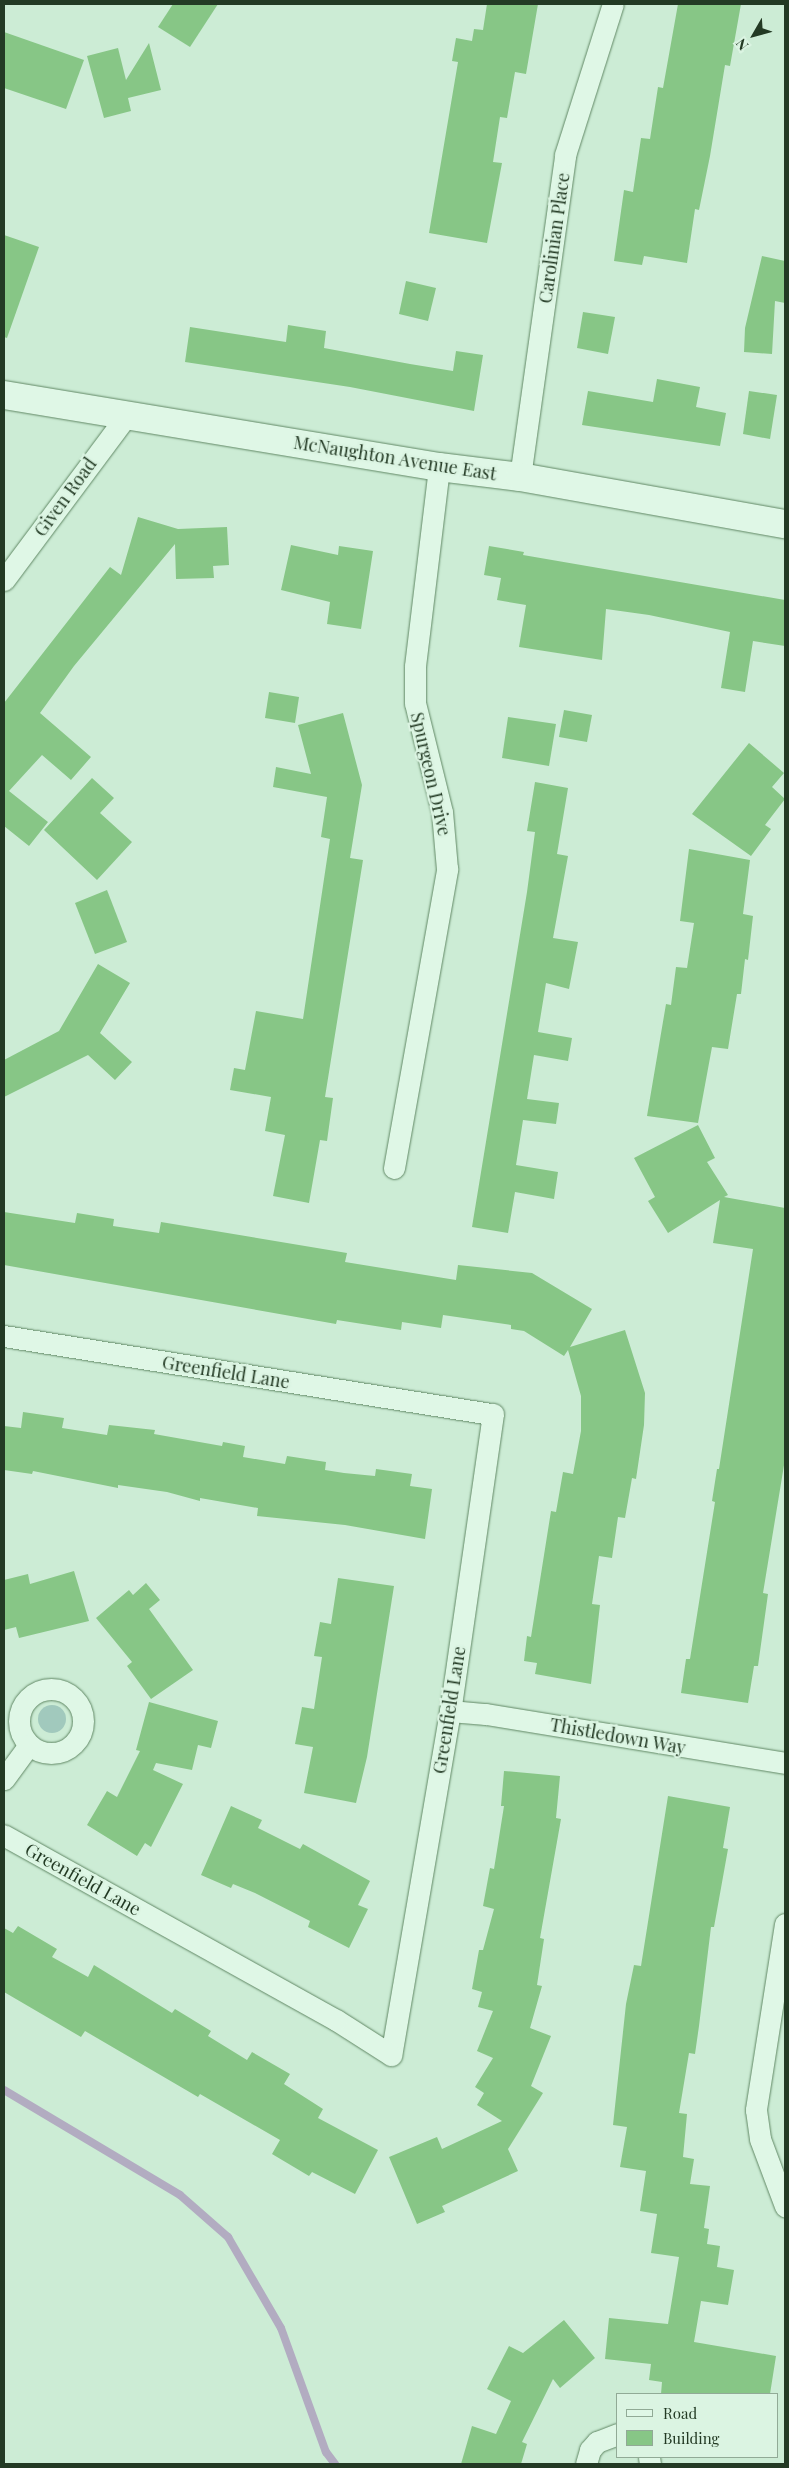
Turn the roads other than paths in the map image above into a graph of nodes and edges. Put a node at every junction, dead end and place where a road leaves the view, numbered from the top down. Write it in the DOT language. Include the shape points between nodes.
graph roads {
  1 [pos="613,4"];
  2 [pos="4,395"];
  3 [pos="128,415"];
  4 [pos="440,467"];
  5 [pos="520,477"];
  6 [pos="785,524"];
  7 [pos="4,580"];
  8 [pos="394,1168"];
  9 [pos="4,1336"];
  10 [pos="450,1711"];
  11 [pos="30,1745"];
  12 [pos="785,1763"];
  13 [pos="4,1778"];
  14 [pos="4,1834"];
  15 [pos="785,1924"];
  16 [pos="785,2206"];
  17 [pos="616,2435"];
  18 [pos="586,2464"];
  1 -- 5 [label="street, Carolinian Place" via="565,156"];
  2 -- 3 [label="main road, McNaughton Avenue East"];
  3 -- 4 [label="main road, McNaughton Avenue East"];
  3 -- 7 [label="street, Given Road"];
  4 -- 5 [label="main road, McNaughton Avenue East"];
  4 -- 8 [label="street, Spurgeon Drive" via="415,666 415,703 442,812 447,869"];
  5 -- 6 [label="main road, McNaughton Avenue East"];
  9 -- 10 [label="street, Greenfield Lane" via="493,1414"];
  10 -- 12 [label="street, Thistledown Way" via="486,1714"];
  10 -- 14 [label="street, Greenfield Lane" via="391,2055 336,2020"];
  11 -- 13 [label="street"];
  15 -- 16 [label="street" via="756,2110 760,2139"];
  17 -- 18 [label="street" via="597,2442 590,2450"];
}
